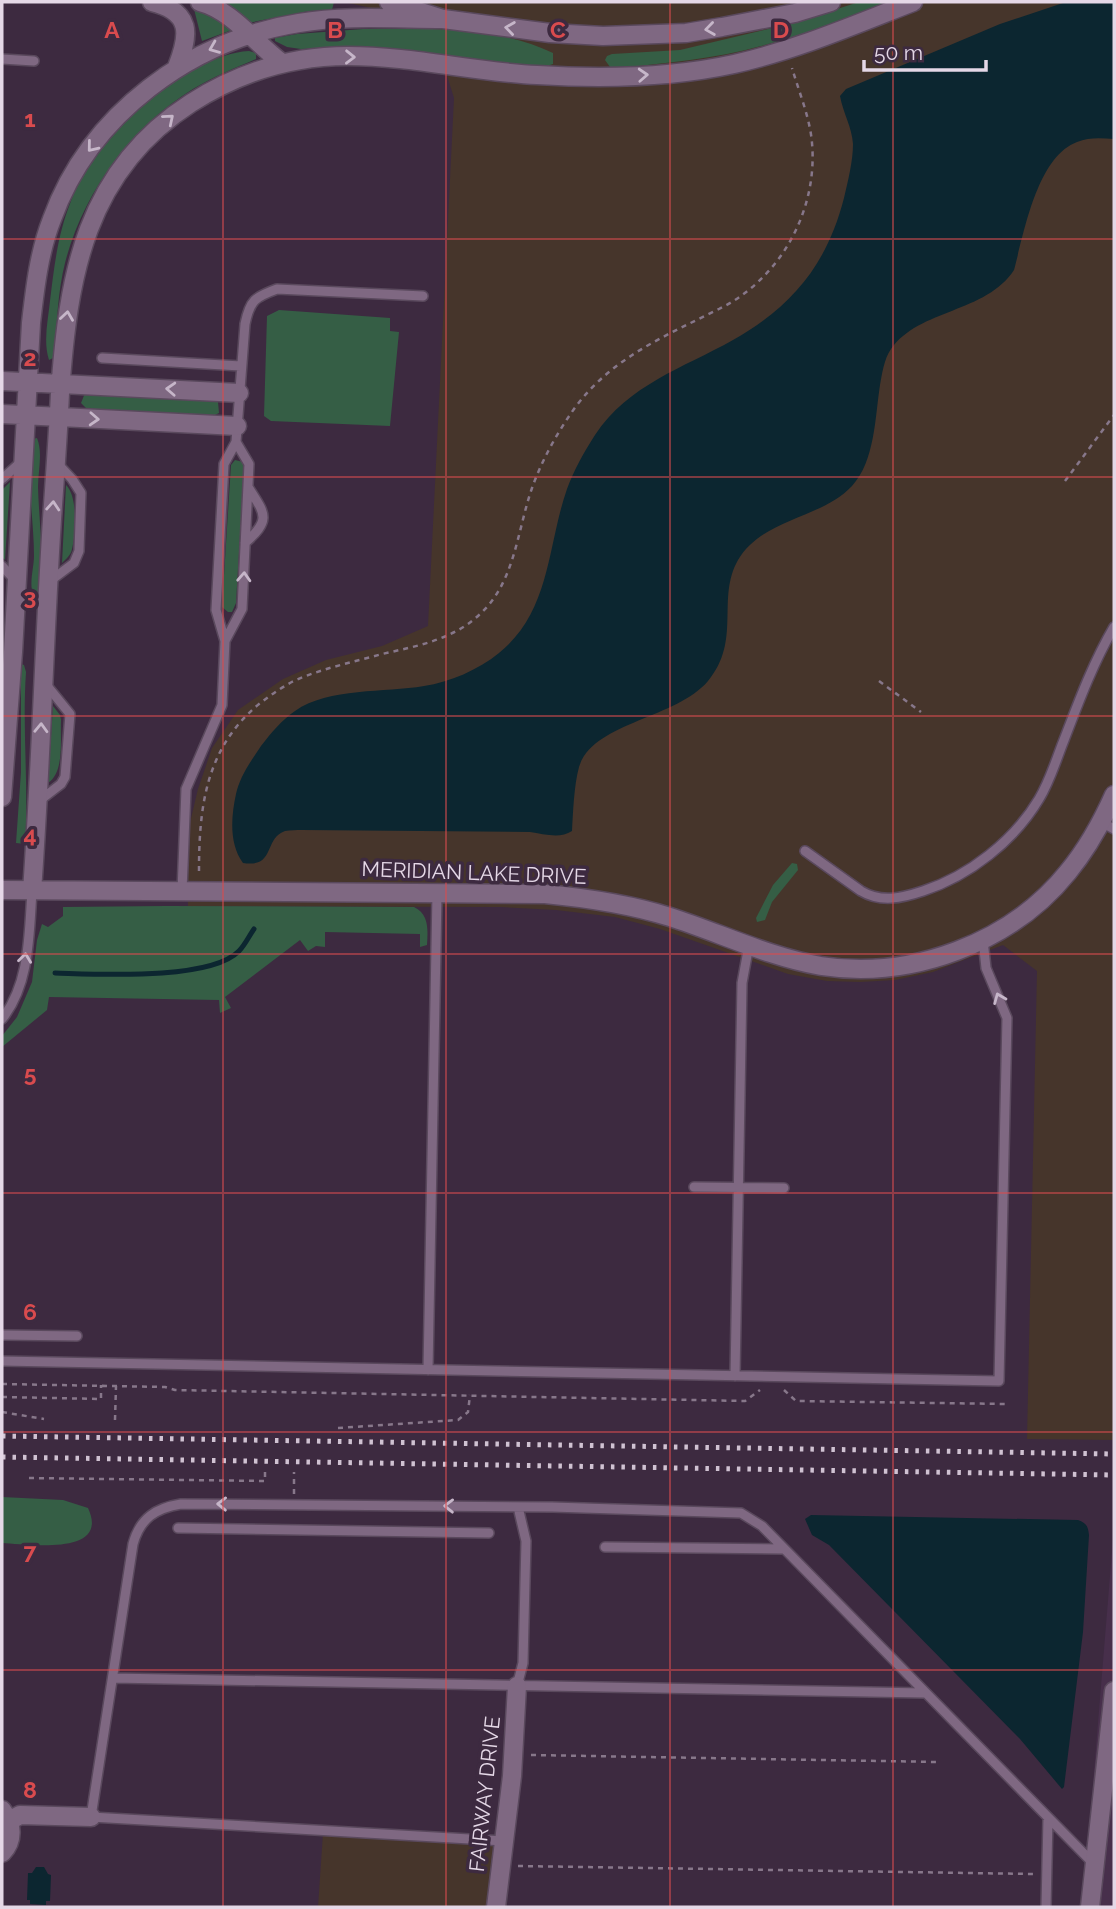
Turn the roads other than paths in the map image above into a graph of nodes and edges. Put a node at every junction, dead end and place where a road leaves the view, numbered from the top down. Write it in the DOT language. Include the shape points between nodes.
graph roads {
  1 [pos="152,2"];
  2 [pos="200,2"];
  3 [pos="388,2"];
  4 [pos="831,2"];
  5 [pos="913,2"];
  6 [pos="443,19"];
  7 [pos="248,34"];
  8 [pos="2,59"];
  9 [pos="34,61"];
  10 [pos="282,63"];
  11 [pos="177,67"];
  12 [pos="423,296"];
  13 [pos="102,358"];
  14 [pos="242,366"];
  15 [pos="2,381"];
  16 [pos="27,382"];
  17 [pos="61,384"];
  18 [pos="239,393"];
  19 [pos="2,414"];
  20 [pos="25,415"];
  21 [pos="59,417"];
  22 [pos="237,434"];
  23 [pos="23,461"];
  24 [pos="56,462"];
  25 [pos="2,479"];
  26 [pos="248,487"];
  27 [pos="245,543"];
  28 [pos="2,566"];
  29 [pos="16,582"];
  30 [pos="48,582"];
  31 [pos="1114,627"];
  32 [pos="225,641"];
  33 [pos="43,681"];
  34 [pos="6,688"];
  35 [pos="1114,795"];
  36 [pos="2,797"];
  37 [pos="38,802"];
  38 [pos="1107,826"];
  39 [pos="805,851"];
  40 [pos="2,890"];
  41 [pos="32,891"];
  42 [pos="181,891"];
  43 [pos="437,894"];
  44 [pos="983,940"];
  45 [pos="749,945"];
  46 [pos="2,1019"];
  47 [pos="694,1187"];
  48 [pos="739,1187"];
  49 [pos="784,1188"];
  50 [pos="2,1335"];
  51 [pos="77,1336"];
  52 [pos="2,1362"];
  53 [pos="428,1370"];
  54 [pos="735,1376"];
  55 [pos="518,1507"];
  56 [pos="178,1528"];
  57 [pos="489,1533"];
  58 [pos="605,1547"];
  59 [pos="783,1549"];
  60 [pos="113,1678"];
  61 [pos="517,1686"];
  62 [pos="1114,1691"];
  63 [pos="924,1693"];
  64 [pos="5,1816"];
  65 [pos="91,1817"];
  66 [pos="1048,1818"];
  67 [pos="504,1841"];
  68 [pos="2,1853"];
  69 [pos="1095,1865"];
  70 [pos="496,1907"];
  71 [pos="1046,1907"];
  72 [pos="1090,1907"];
  1 -- 11 [label="street" via="181,17 187,35"];
  2 -- 7 [label="street" via="234,19"];
  3 -- 6 [label="street"];
  4 -- 6 [label="street, one-way" via="722,27 637,36 563,34"];
  10 -- 5 [label="street, one-way" via="350,56 532,75 662,74 784,51"];
  6 -- 7 [label="street" via="301,22"];
  7 -- 10 [label="street"];
  7 -- 11 [label="street, one-way"];
  8 -- 9 [label="lane"];
  17 -- 10 [label="street, one-way" via="72,279 87,231 121,169 145,139 175,113 245,74"];
  11 -- 16 [label="street, one-way" via="113,122 81,161 62,194 38,271"];
  12 -- 14 [label="lane" via="277,289 258,296 248,307"];
  13 -- 14 [label="lane"];
  14 -- 18 [label="lane"];
  15 -- 16 [label="street"];
  16 -- 17 [label="street"];
  16 -- 20 [label="street"];
  18 -- 17 [label="street, one-way"];
  17 -- 21 [label="street"];
  18 -- 22 [label="lane"];
  19 -- 20 [label="street"];
  20 -- 21 [label="street"];
  20 -- 23 [label="street"];
  21 -- 22 [label="street, one-way"];
  21 -- 24 [label="street"];
  22 -- 26 [label="lane" via="249,464"];
  22 -- 32 [label="lane" via="224,464 216,610"];
  23 -- 25 [label="lane"];
  23 -- 29 [label="street"];
  30 -- 24 [label="street, one-way"];
  24 -- 30 [label="lane" via="81,493 79,551 74,563"];
  26 -- 27 [label="lane"];
  26 -- 27 [label="lane" via="265,518 260,530"];
  32 -- 27 [label="lane, one-way" via="242,609"];
  28 -- 29 [label="lane"];
  29 -- 34 [label="street"];
  30 -- 33 [label="street"];
  31 -- 39 [label="lane" via="1091,670 1039,799 1011,835 975,865 931,888 880,899 870,897"];
  32 -- 42 [label="lane" via="222,705 187,789"];
  37 -- 33 [label="street, one-way"];
  33 -- 37 [label="lane" via="69,714 65,777"];
  34 -- 36 [label="street"];
  35 -- 38 [label="street, MERIDIAN LAKE DRIVE"];
  37 -- 41 [label="street"];
  38 -- 44 [label="street, MERIDIAN LAKE DRIVE" via="1047,895"];
  40 -- 41 [label="street, MERIDIAN LAKE DRIVE"];
  41 -- 42 [label="street, MERIDIAN LAKE DRIVE"];
  46 -- 41 [label="lane, one-way" via="22,980"];
  42 -- 43 [label="street, MERIDIAN LAKE DRIVE"];
  43 -- 45 [label="street, MERIDIAN LAKE DRIVE" via="585,898 668,916"];
  43 -- 53 [label="lane"];
  44 -- 45 [label="street, MERIDIAN LAKE DRIVE" via="905,965 856,968 811,964"];
  54 -- 44 [label="lane, one-way" via="999,1381 1007,1018 986,968"];
  45 -- 48 [label="lane" via="742,983"];
  47 -- 48 [label="lane"];
  48 -- 49 [label="lane"];
  48 -- 54 [label="lane"];
  50 -- 51 [label="lane"];
  52 -- 53 [label="lane"];
  53 -- 54 [label="lane"];
  55 -- 59 [label="lane" via="741,1513"];
  55 -- 60 [label="lane, one-way" via="181,1504 159,1509 143,1521 133,1544"];
  55 -- 61 [label="lane" via="526,1541 523,1663"];
  56 -- 57 [label="lane"];
  58 -- 59 [label="lane"];
  59 -- 63 [label="lane"];
  60 -- 61 [label="lane"];
  60 -- 65 [label="lane"];
  61 -- 63 [label="lane"];
  61 -- 67 [label="street, FAIRWAY DRIVE"];
  62 -- 69 [label="street"];
  63 -- 66 [label="lane"];
  64 -- 65 [label="street"];
  64 -- 68 [label="street" via="10,1841"];
  65 -- 67 [label="lane"];
  66 -- 69 [label="lane"];
  66 -- 71 [label="lane"];
  67 -- 70 [label="street, FAIRWAY DRIVE"];
  69 -- 72 [label="street"];
}
